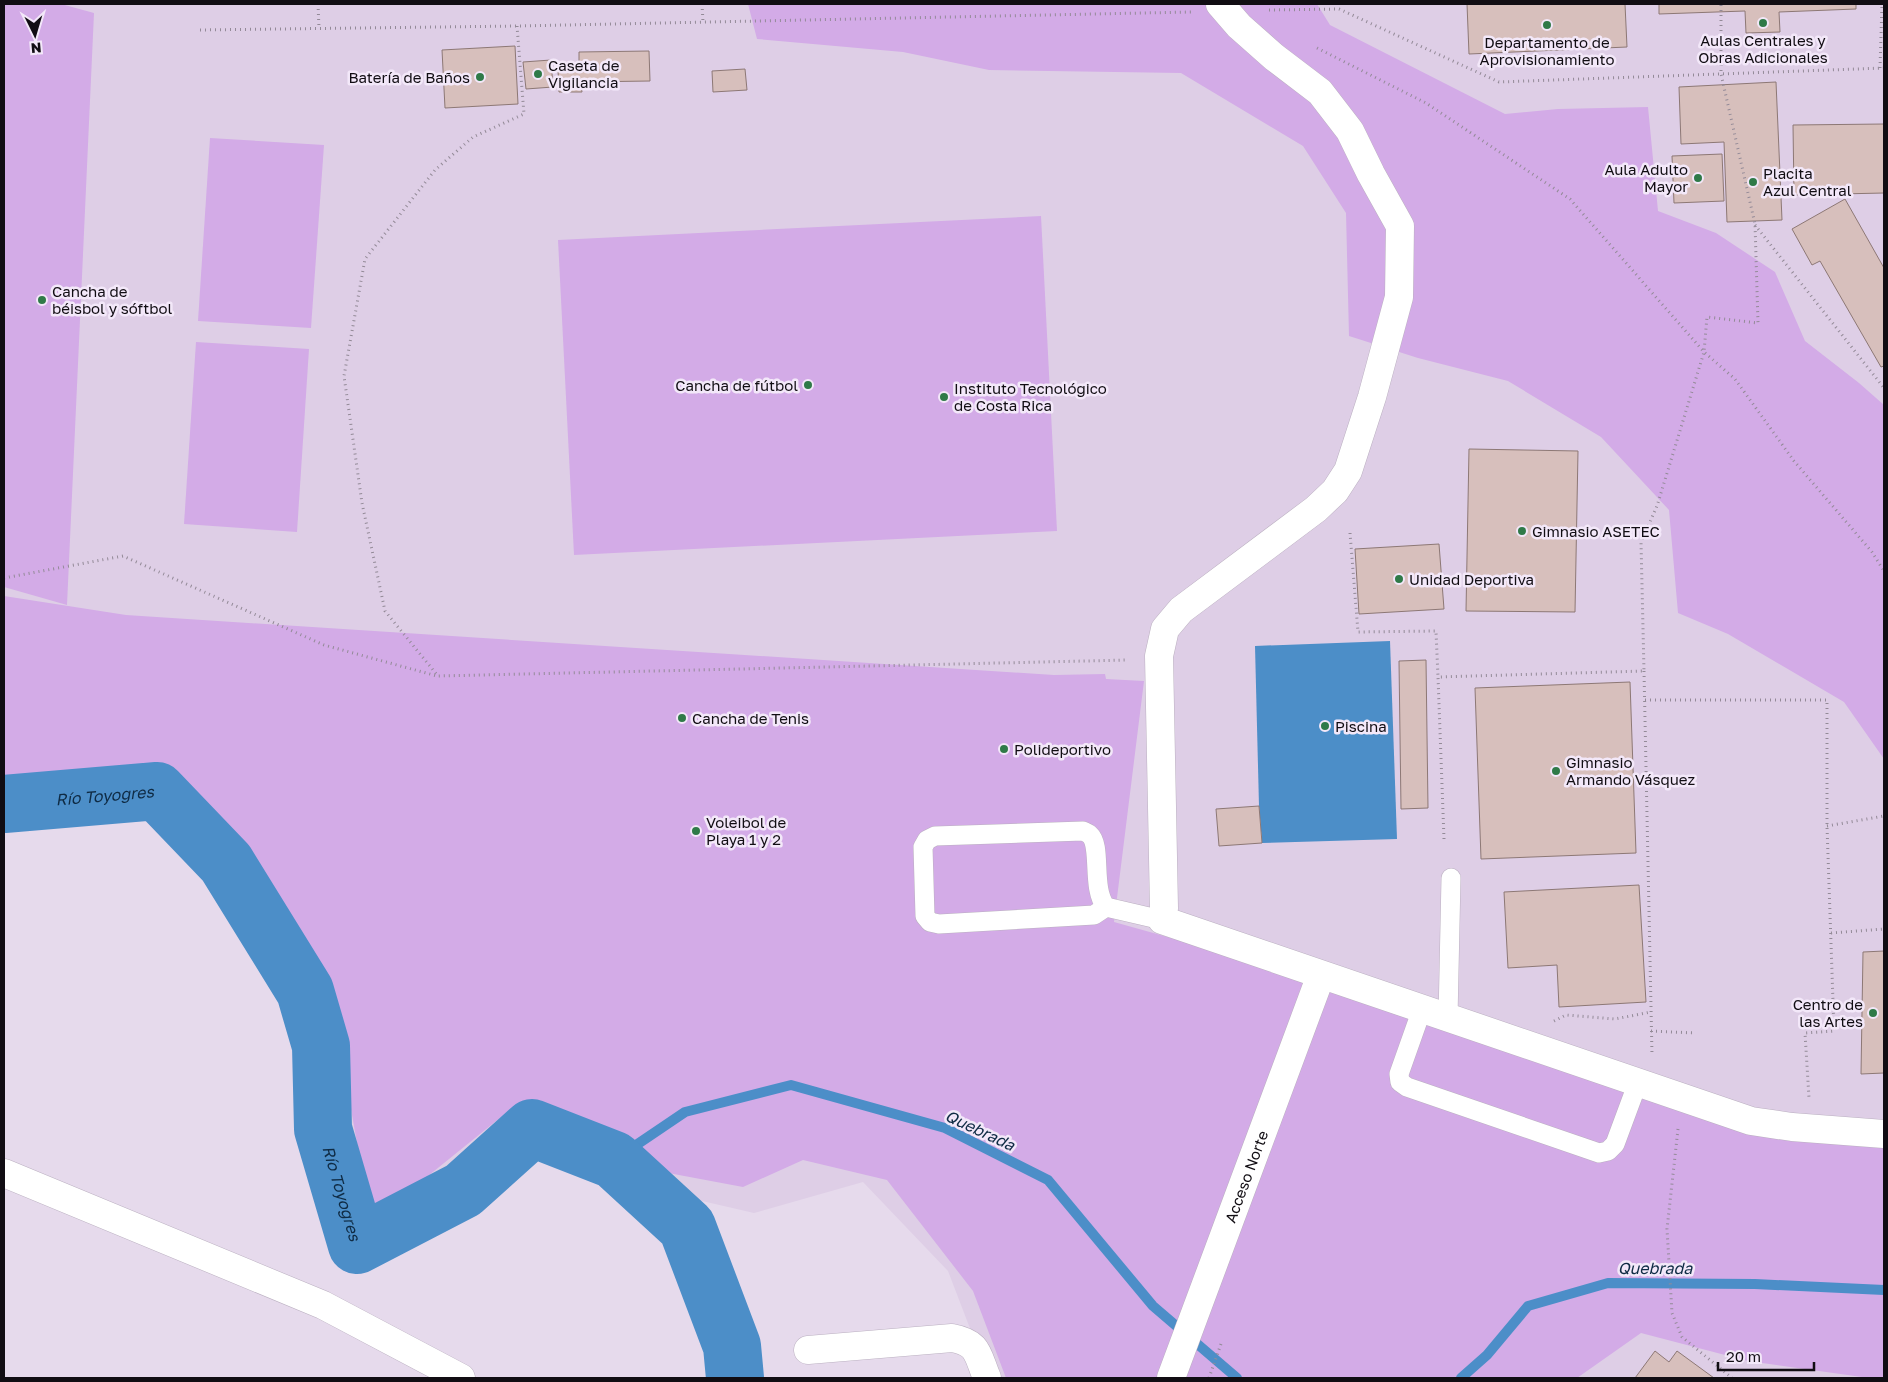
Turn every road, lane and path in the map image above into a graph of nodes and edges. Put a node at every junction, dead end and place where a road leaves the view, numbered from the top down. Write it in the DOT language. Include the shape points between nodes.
graph roads {
  1 [pos="318,4"];
  2 [pos="702,4"];
  3 [pos="1721,4"];
  4 [pos="1882,4"];
  5 [pos="1210,8"];
  6 [pos="1260,10"];
  7 [pos="703,22"];
  8 [pos="517,26"];
  9 [pos="319,28"];
  10 [pos="200,30"];
  11 [pos="1312,45"];
  12 [pos="1882,68"];
  13 [pos="1721,74"];
  14 [pos="1755,224"];
  15 [pos="1704,352"];
  16 [pos="1884,388"];
  17 [pos="1350,533"];
  18 [pos="1884,571"];
  19 [pos="4,578"];
  20 [pos="1158,656"];
  21 [pos="1644,671"];
  22 [pos="438,676"];
  23 [pos="1438,678"];
  24 [pos="1645,700"];
  25 [pos="1884,816"];
  26 [pos="1827,826"];
  27 [pos="1444,839"];
  28 [pos="1451,878"];
  29 [pos="1106,907"];
  30 [pos="1162,920"];
  31 [pos="1884,929"];
  32 [pos="1831,933"];
  33 [pos="1321,975"];
  34 [pos="1422,1009"];
  35 [pos="1651,1012"];
  36 [pos="1448,1018"];
  37 [pos="1549,1024"];
  38 [pos="1651,1031"];
  39 [pos="1695,1033"];
  40 [pos="1652,1058"];
  41 [pos="1638,1082"];
  42 [pos="1810,1101"];
  43 [pos="1679,1125"];
  44 [pos="1884,1134"];
  45 [pos="4,1173"];
  46 [pos="1222,1341"];
  47 [pos="808,1350"];
  48 [pos="1173,1374"];
  49 [pos="461,1378"];
  50 [pos="987,1378"];
  51 [pos="1209,1378"];
  52 [pos="1732,1378"];
  1 -- 9 [label="path"];
  2 -- 7 [label="path"];
  3 -- 13 [label="path"];
  4 -- 12 [label="path"];
  5 -- 7 [label="path"];
  5 -- 20 [label="street" via="1239,26 1274,58 1320,92 1350,130 1400,226 1399,297 1348,471 1335,491 1316,509 1181,610 1165,629"];
  6 -- 13 [label="path" via="1340,9 1499,82"];
  7 -- 8 [label="path"];
  8 -- 9 [label="path"];
  8 -- 22 [label="path" via="524,114 474,137 435,170 365,259 344,376 362,503 385,611"];
  9 -- 10 [label="path"];
  11 -- 15 [label="path" via="1426,103 1570,200"];
  12 -- 13 [label="path"];
  13 -- 14 [label="path"];
  14 -- 15 [label="path" via="1758,323 1707,317"];
  14 -- 16 [label="path"];
  15 -- 18 [label="path" via="1735,379 1794,461 1872,552"];
  15 -- 21 [label="path" via="1657,506 1641,542"];
  17 -- 23 [label="path" via="1358,632 1436,631"];
  19 -- 22 [label="path" via="123,556 324,645"];
  20 -- 22 [label="path" via="1145,660"];
  20 -- 30 [label="street"];
  21 -- 23 [label="path"];
  21 -- 24 [label="path"];
  23 -- 27 [label="path"];
  24 -- 26 [label="path" via="1827,700"];
  24 -- 35 [label="path"];
  25 -- 26 [label="path"];
  26 -- 32 [label="path"];
  28 -- 36 [label="lane"];
  29 -- 29 [label="lane" via="1098,890 1094,843 1083,831 934,836 923,847 925,916 930,922 1094,915"];
  29 -- 30 [label="lane"];
  30 -- 33 [label="street"];
  31 -- 32 [label="path"];
  32 -- 42 [label="path" via="1834,1031 1805,1033"];
  33 -- 34 [label="street"];
  33 -- 48 [label="street, Acceso Norte"];
  34 -- 36 [label="street"];
  34 -- 41 [label="lane" via="1400,1082 1590,1150 1608,1151 1615,1144"];
  35 -- 37 [label="path" via="1615,1020 1566,1015"];
  35 -- 38 [label="path"];
  36 -- 41 [label="street"];
  38 -- 39 [label="path"];
  38 -- 40 [label="path"];
  41 -- 44 [label="street" via="1751,1121"];
  43 -- 52 [label="path" via="1667,1229 1672,1313 1682,1337"];
  45 -- 49 [label="street" via="323,1305"];
  46 -- 51 [label="path"];
  47 -- 50 [label="street" via="952,1338 967,1341 975,1348"];
}
